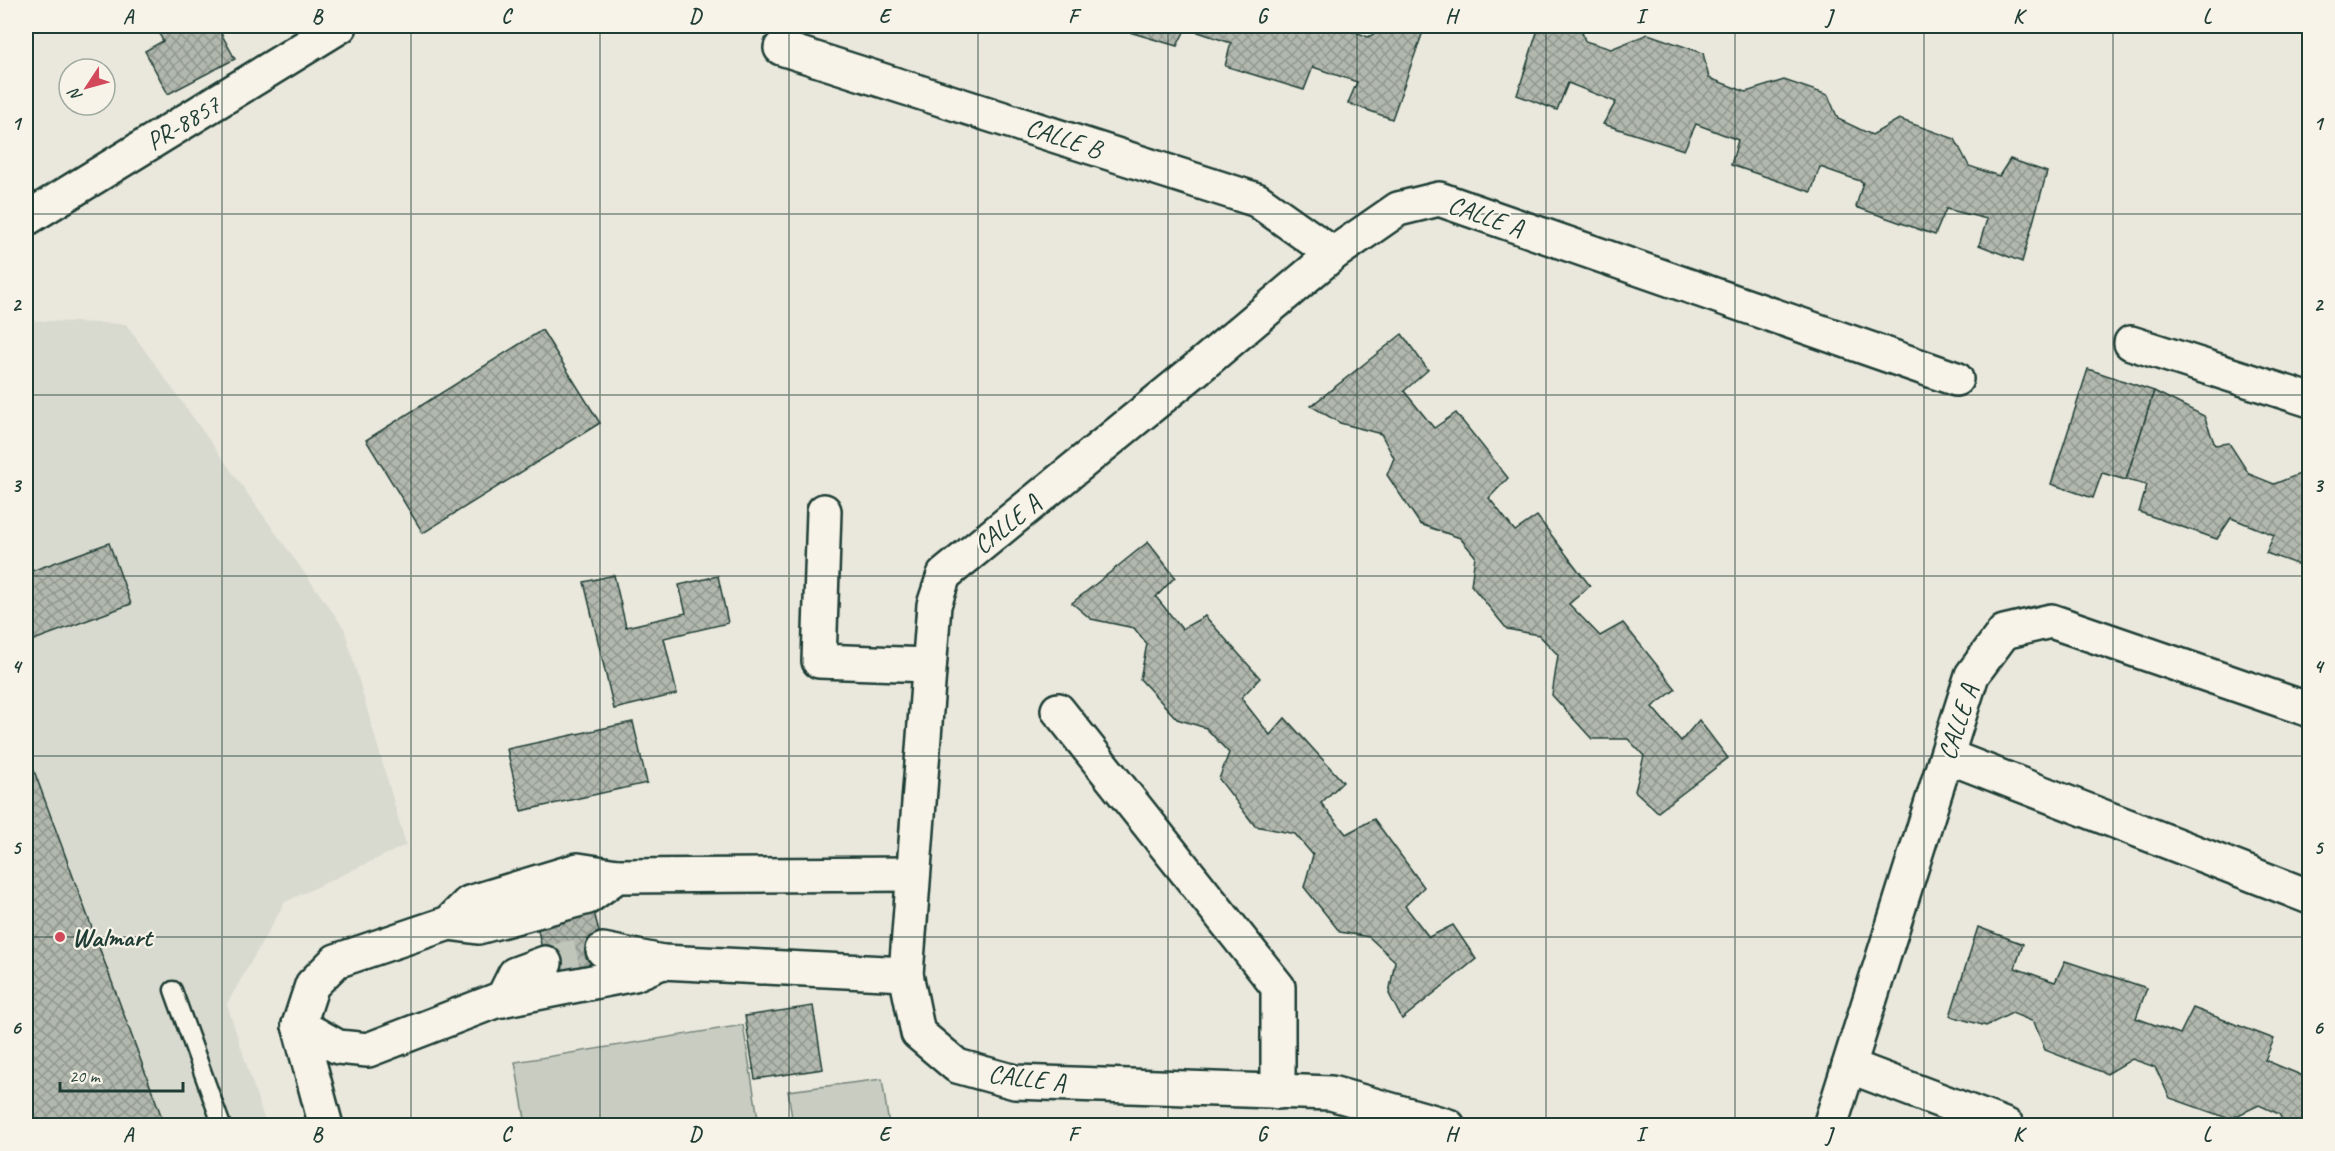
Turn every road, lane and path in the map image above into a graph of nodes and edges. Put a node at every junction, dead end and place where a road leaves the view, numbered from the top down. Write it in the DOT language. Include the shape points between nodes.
graph roads {
  1 [pos="340,26"];
  2 [pos="782,48"];
  3 [pos="26,219"];
  4 [pos="1333,254"];
  5 [pos="2131,343"];
  6 [pos="1956,379"];
  7 [pos="2310,400"];
  8 [pos="824,511"];
  9 [pos="929,665"];
  10 [pos="1058,710"];
  11 [pos="2310,710"];
  12 [pos="1947,756"];
  13 [pos="914,874"];
  14 [pos="2310,897"];
  15 [pos="603,950"];
  16 [pos="663,962"];
  17 [pos="545,963"];
  18 [pos="906,974"];
  19 [pos="173,990"];
  20 [pos="502,1000"];
  21 [pos="299,1025"];
  22 [pos="1849,1066"];
  23 [pos="1278,1092"];
  24 [pos="222,1125"];
  25 [pos="326,1125"];
  26 [pos="1448,1125"];
  27 [pos="1830,1125"];
  28 [pos="2007,1125"];
  1 -- 3 [label="street, PR-8857"];
  2 -- 4 [label="street, CALLE B" via="1257,200"];
  4 -- 6 [label="street, CALLE A" via="1398,209 1439,199"];
  4 -- 9 [label="street, CALLE A" via="944,575 934,605"];
  5 -- 7 [label="street"];
  8 -- 9 [label="street" via="819,661"];
  9 -- 13 [label="street, CALLE A"];
  10 -- 23 [label="street" via="1278,987"];
  11 -- 12 [label="street, CALLE A" via="2051,621 2004,632 1972,675"];
  12 -- 14 [label="street"];
  12 -- 22 [label="street, CALLE A"];
  13 -- 18 [label="street, CALLE A"];
  13 -- 21 [label="street" via="617,876 578,870 469,903 449,923 336,961 312,985"];
  15 -- 16 [label="street"];
  16 -- 18 [label="street"];
  16 -- 20 [label="street" via="634,974"];
  17 -- 20 [label="street" via="515,974"];
  18 -- 23 [label="street, CALLE A" via="918,1033 957,1066 1015,1082"];
  19 -- 24 [label="lane"];
  20 -- 21 [label="street" via="368,1050 338,1047"];
  21 -- 25 [label="street"];
  22 -- 27 [label="street, CALLE A"];
  22 -- 28 [label="street"];
  23 -- 26 [label="street, CALLE A" via="1330,1093"];
}
